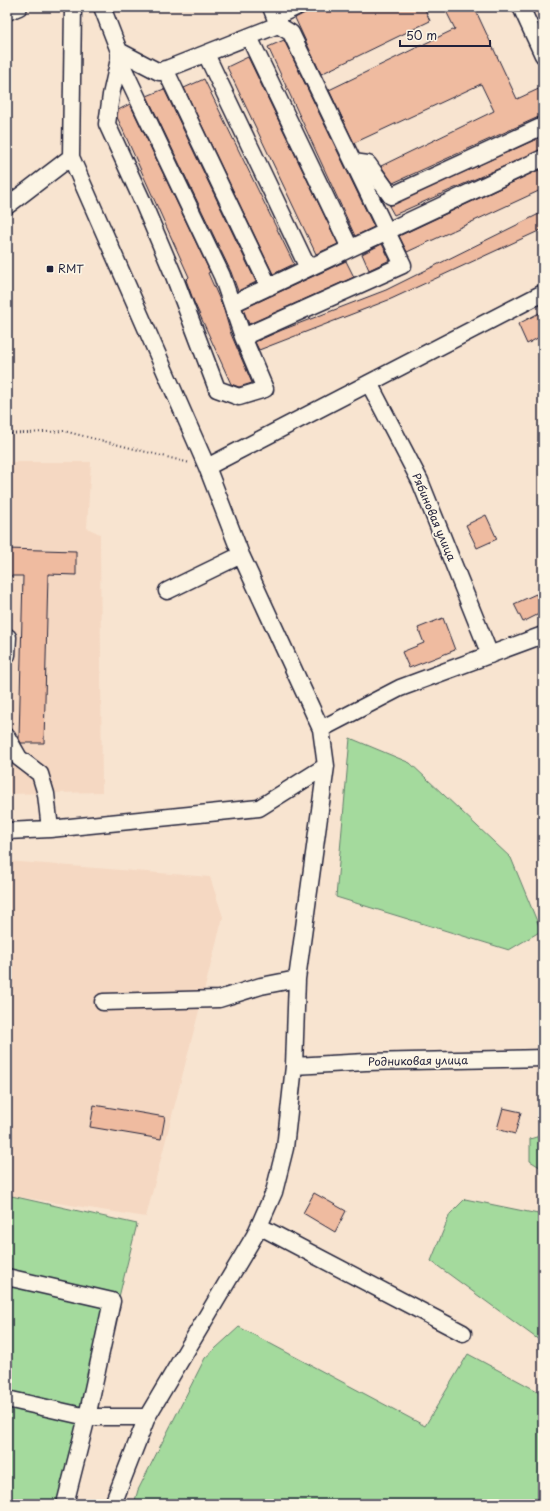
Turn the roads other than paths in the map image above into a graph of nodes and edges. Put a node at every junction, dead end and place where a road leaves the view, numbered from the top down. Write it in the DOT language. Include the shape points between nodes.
graph roads {
  1 [pos="19,7"];
  2 [pos="73,7"];
  3 [pos="102,7"];
  4 [pos="296,7"];
  5 [pos="521,7"];
  6 [pos="7,12"];
  7 [pos="275,16"];
  8 [pos="249,37"];
  9 [pos="206,54"];
  10 [pos="119,55"];
  11 [pos="543,55"];
  12 [pos="165,69"];
  13 [pos="543,126"];
  14 [pos="71,157"];
  15 [pos="543,158"];
  16 [pos="353,162"];
  17 [pos="7,206"];
  18 [pos="387,231"];
  19 [pos="350,248"];
  20 [pos="308,268"];
  21 [pos="269,287"];
  22 [pos="543,293"];
  23 [pos="232,304"];
  24 [pos="243,337"];
  25 [pos="369,383"];
  26 [pos="207,467"];
  27 [pos="241,556"];
  28 [pos="166,591"];
  29 [pos="543,635"];
  30 [pos="8,637"];
  31 [pos="7,655"];
  32 [pos="490,655"];
  33 [pos="321,729"];
  34 [pos="7,737"];
  35 [pos="326,766"];
  36 [pos="50,829"];
  37 [pos="7,832"];
  38 [pos="297,980"];
  39 [pos="103,1002"];
  40 [pos="543,1058"];
  41 [pos="294,1066"];
  42 [pos="259,1226"];
  43 [pos="7,1277"];
  44 [pos="463,1333"];
  45 [pos="7,1399"];
  46 [pos="147,1416"];
  47 [pos="87,1417"];
  48 [pos="65,1504"];
  49 [pos="113,1504"];
  1 -- 6 [label="street"];
  2 -- 14 [label="street"];
  3 -- 10 [label="street"];
  4 -- 7 [label="street"];
  5 -- 11 [label="street"];
  7 -- 8 [label="street"];
  7 -- 16 [label="street" via="291,33"];
  8 -- 9 [label="street"];
  8 -- 19 [label="street"];
  9 -- 12 [label="street"];
  9 -- 20 [label="street"];
  10 -- 12 [label="street" via="159,72"];
  10 -- 23 [label="street" via="222,276"];
  10 -- 24 [label="street" via="107,124 174,276 217,389 239,397 265,389"];
  12 -- 21 [label="street"];
  13 -- 16 [label="street" via="391,196 368,164"];
  14 -- 17 [label="street"];
  14 -- 26 [label="street"];
  15 -- 18 [label="street"];
  16 -- 18 [label="street"];
  18 -- 19 [label="street"];
  18 -- 24 [label="street" via="404,265"];
  19 -- 20 [label="street"];
  20 -- 21 [label="street"];
  21 -- 23 [label="street"];
  22 -- 25 [label="street"];
  23 -- 24 [label="street"];
  25 -- 26 [label="street"];
  25 -- 32 [label="street, Рябиновая улица" via="420,481"];
  26 -- 27 [label="street"];
  27 -- 28 [label="street"];
  27 -- 33 [label="street"];
  29 -- 32 [label="street"];
  30 -- 31 [label="street"];
  32 -- 33 [label="street" via="400,688"];
  33 -- 35 [label="street"];
  34 -- 36 [label="street" via="19,758 40,774 46,794"];
  35 -- 36 [label="street" via="259,808"];
  35 -- 38 [label="street"];
  36 -- 37 [label="street"];
  38 -- 39 [label="street" via="261,986 219,999"];
  38 -- 41 [label="street"];
  40 -- 41 [label="street, Родниковая улица"];
  41 -- 42 [label="street" via="285,1148 274,1192"];
  42 -- 44 [label="street"];
  42 -- 46 [label="street"];
  43 -- 47 [label="street" via="112,1301"];
  45 -- 47 [label="street"];
  46 -- 47 [label="street"];
  46 -- 49 [label="street"];
  47 -- 48 [label="street"];
}
